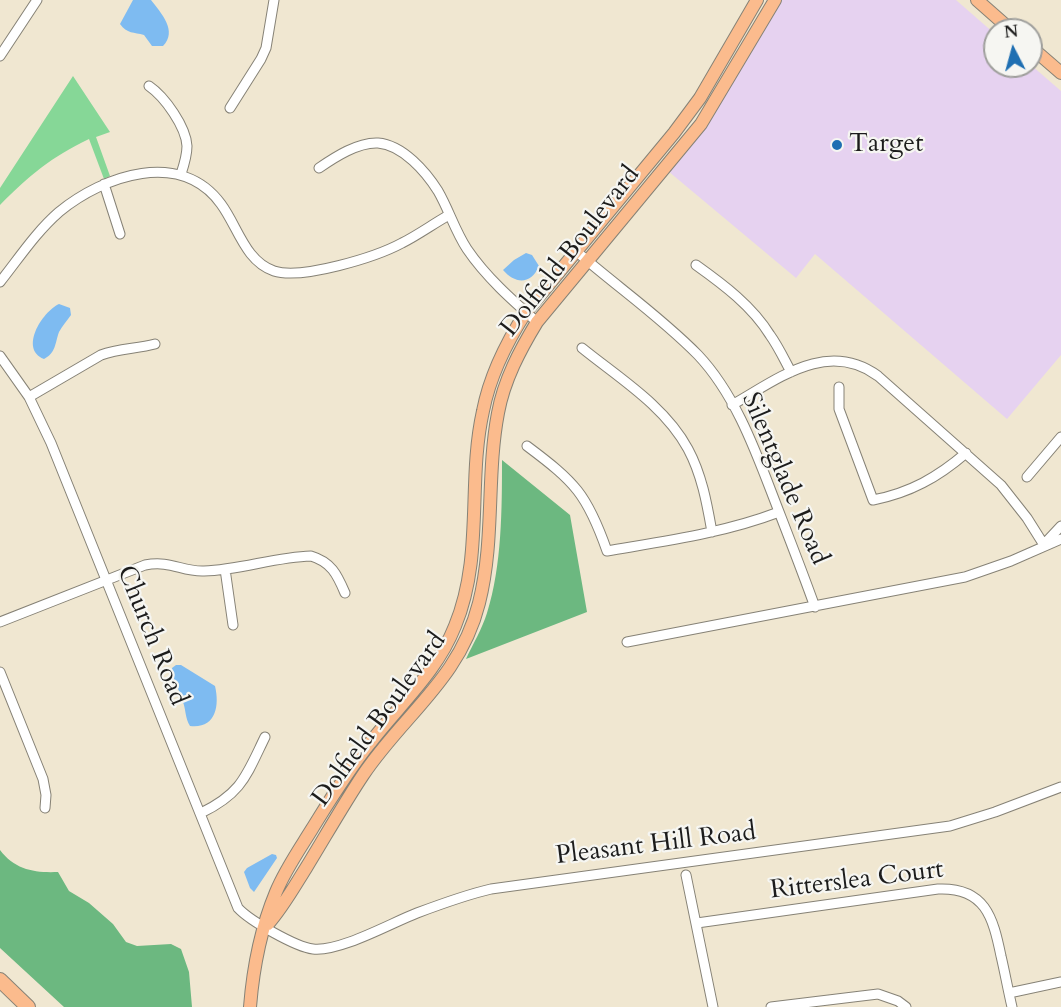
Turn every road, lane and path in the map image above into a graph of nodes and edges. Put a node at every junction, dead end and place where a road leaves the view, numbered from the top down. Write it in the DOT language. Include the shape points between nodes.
graph roads {
  1 [pos="37,0"];
  2 [pos="274,0"];
  3 [pos="757,0"];
  4 [pos="775,0"];
  5 [pos="977,0"];
  6 [pos="997,18"];
  7 [pos="0,56"];
  8 [pos="1043,57"];
  9 [pos="1061,73"];
  10 [pos="149,86"];
  11 [pos="230,108"];
  12 [pos="319,168"];
  13 [pos="181,174"];
  14 [pos="104,184"];
  15 [pos="449,215"];
  16 [pos="120,234"];
  17 [pos="576,251"];
  18 [pos="588,261"];
  19 [pos="696,265"];
  20 [pos="0,282"];
  21 [pos="526,312"];
  22 [pos="537,322"];
  23 [pos="154,344"];
  24 [pos="582,348"];
  25 [pos="0,356"];
  26 [pos="791,372"];
  27 [pos="839,387"];
  28 [pos="29,397"];
  29 [pos="732,405"];
  30 [pos="1061,437"];
  31 [pos="527,446"];
  32 [pos="966,453"];
  33 [pos="1027,477"];
  34 [pos="779,512"];
  35 [pos="1061,526"];
  36 [pos="712,532"];
  37 [pos="1061,538"];
  38 [pos="1044,545"];
  39 [pos="225,569"];
  40 [pos="105,580"];
  41 [pos="345,593"];
  42 [pos="815,607"];
  43 [pos="0,622"];
  44 [pos="233,625"];
  45 [pos="627,642"];
  46 [pos="0,672"];
  47 [pos="265,737"];
  48 [pos="1061,787"];
  49 [pos="45,808"];
  50 [pos="201,813"];
  51 [pos="686,875"];
  52 [pos="697,923"];
  53 [pos="265,927"];
  54 [pos="0,980"];
  55 [pos="1061,982"];
  56 [pos="1009,993"];
  57 [pos="28,1007"];
  58 [pos="250,1007"];
  59 [pos="713,1007"];
  60 [pos="771,1007"];
  61 [pos="906,1007"];
  62 [pos="1012,1007"];
  1 -- 7 [label="street"];
  2 -- 11 [label="street" via="266,48"];
  3 -- 17 [label="main road, Dolfield Boulevard" via="700,98"];
  4 -- 18 [label="main road, Dolfield Boulevard" via="701,124"];
  5 -- 6 [label="main road"];
  8 -- 9 [label="main road"];
  10 -- 13 [label="street" via="165,100 186,138"];
  12 -- 15 [label="street" via="368,144 387,145 428,178"];
  13 -- 14 [label="street" via="154,172"];
  13 -- 15 [label="street" via="210,191 255,260 285,273 307,272 372,255 403,243"];
  14 -- 16 [label="street"];
  14 -- 20 [label="street" via="58,213"];
  15 -- 21 [label="street" via="476,261"];
  17 -- 18 [label="street, Silentglade Road"];
  17 -- 21 [label="main road, Dolfield Boulevard"];
  18 -- 22 [label="main road, Dolfield Boulevard"];
  18 -- 29 [label="street, Silentglade Road" via="699,356"];
  19 -- 26 [label="street" via="732,292 759,320"];
  21 -- 22 [label="street"];
  21 -- 53 [label="main road, Dolfield Boulevard" via="500,357 482,412 470,574 448,643 426,677 371,741 336,790 285,873"];
  22 -- 53 [label="main road, Dolfield Boulevard" via="513,366 498,413 485,576 469,632 437,687 365,773"];
  23 -- 28 [label="street" via="101,355"];
  24 -- 36 [label="street" via="649,402 681,438 703,487"];
  25 -- 28 [label="street, Church Road"];
  26 -- 29 [label="street"];
  26 -- 32 [label="street" via="825,361 859,365 878,376"];
  27 -- 32 [label="street" via="839,409 873,500 920,486"];
  28 -- 40 [label="street, Church Road"];
  29 -- 34 [label="street, Silentglade Road"];
  30 -- 33 [label="street"];
  31 -- 36 [label="street" via="579,491 593,513 607,551"];
  32 -- 38 [label="street" via="1014,500"];
  34 -- 36 [label="street"];
  34 -- 42 [label="street, Silentglade Road"];
  35 -- 38 [label="street"];
  37 -- 38 [label="street"];
  38 -- 42 [label="street" via="965,578"];
  39 -- 40 [label="street" via="202,571 156,563"];
  39 -- 41 [label="street" via="310,556 332,567"];
  39 -- 44 [label="street"];
  40 -- 43 [label="street"];
  40 -- 50 [label="street, Church Road"];
  42 -- 45 [label="street"];
  46 -- 49 [label="street" via="43,779"];
  47 -- 50 [label="street" via="241,785 220,804"];
  48 -- 53 [label="street, Pleasant Hill Road" via="950,826 491,889 451,900 325,948 304,947"];
  50 -- 53 [label="street, Church Road" via="238,908"];
  51 -- 52 [label="street"];
  52 -- 56 [label="street, Ritterslea Court" via="960,890 976,898 993,921"];
  52 -- 59 [label="street"];
  53 -- 58 [label="main road, Dolfield Boulevard" via="252,980"];
  54 -- 57 [label="highway"];
  55 -- 56 [label="street"];
  56 -- 62 [label="street, Ritterslea Court"];
  60 -- 61 [label="street" via="878,994"];
}
